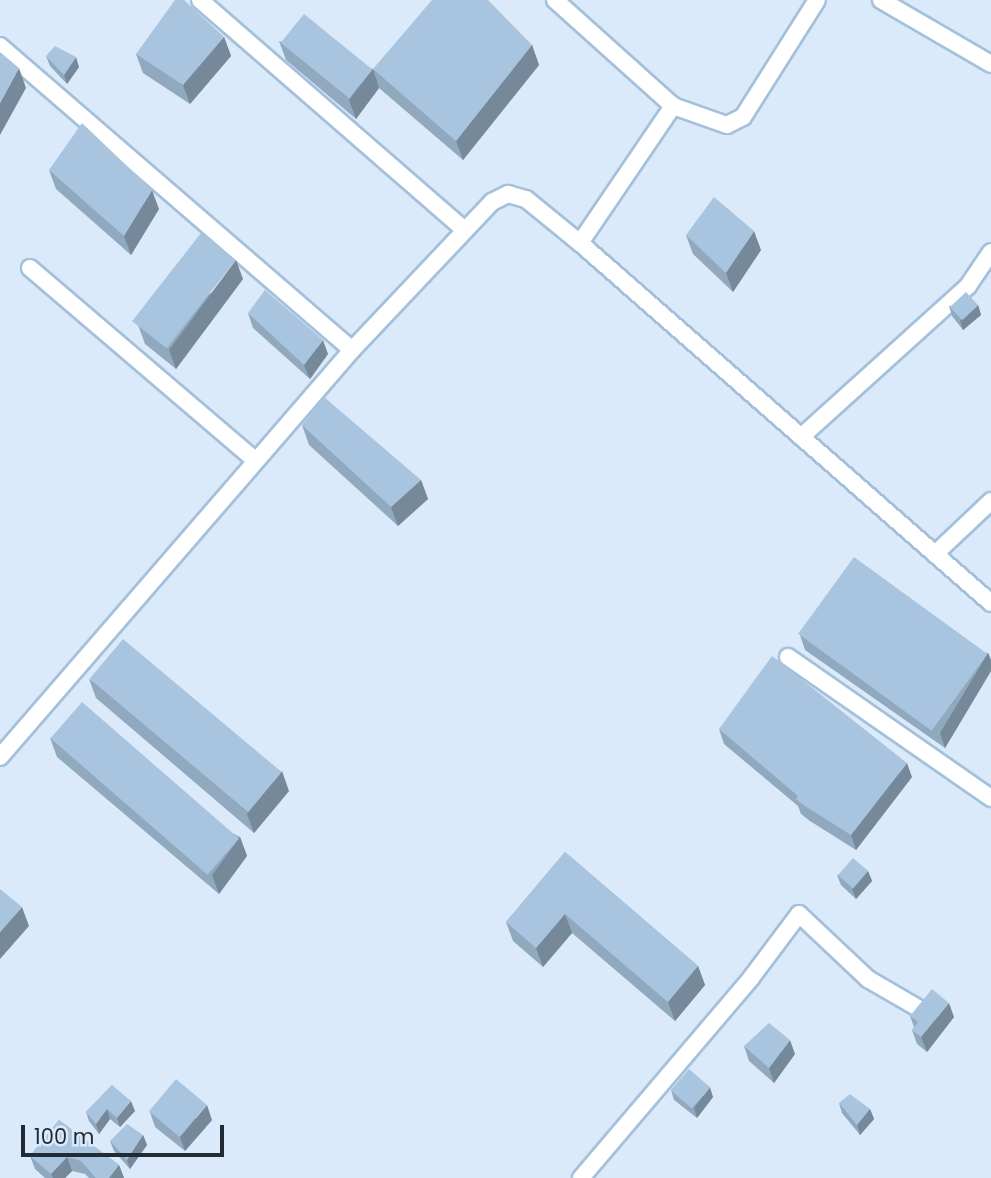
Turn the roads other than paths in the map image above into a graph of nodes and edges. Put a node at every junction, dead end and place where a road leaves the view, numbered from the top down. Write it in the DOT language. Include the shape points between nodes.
graph roads {
  1 [pos="200,0"];
  2 [pos="555,0"];
  3 [pos="817,0"];
  4 [pos="881,0"];
  5 [pos="0,46"];
  6 [pos="991,64"];
  7 [pos="673,106"];
  8 [pos="465,230"];
  9 [pos="580,243"];
  10 [pos="991,252"];
  11 [pos="30,268"];
  12 [pos="352,350"];
  13 [pos="801,437"];
  14 [pos="256,461"];
  15 [pos="991,501"];
  16 [pos="935,555"];
  17 [pos="991,603"];
  18 [pos="788,657"];
  19 [pos="0,757"];
  20 [pos="991,798"];
  21 [pos="918,1009"];
  22 [pos="581,1178"];
  1 -- 8 [label="street"];
  2 -- 7 [label="street"];
  3 -- 7 [label="street" via="735,124 714,123"];
  4 -- 6 [label="street"];
  5 -- 12 [label="street"];
  7 -- 9 [label="street"];
  8 -- 9 [label="street" via="492,202 515,194"];
  8 -- 12 [label="street"];
  9 -- 13 [label="street"];
  10 -- 13 [label="street" via="968,286"];
  11 -- 14 [label="street"];
  12 -- 14 [label="street"];
  13 -- 16 [label="street"];
  14 -- 19 [label="street"];
  15 -- 16 [label="street"];
  16 -- 17 [label="street"];
  18 -- 20 [label="street"];
  21 -- 22 [label="street" via="868,979 799,914 751,978"];
}
